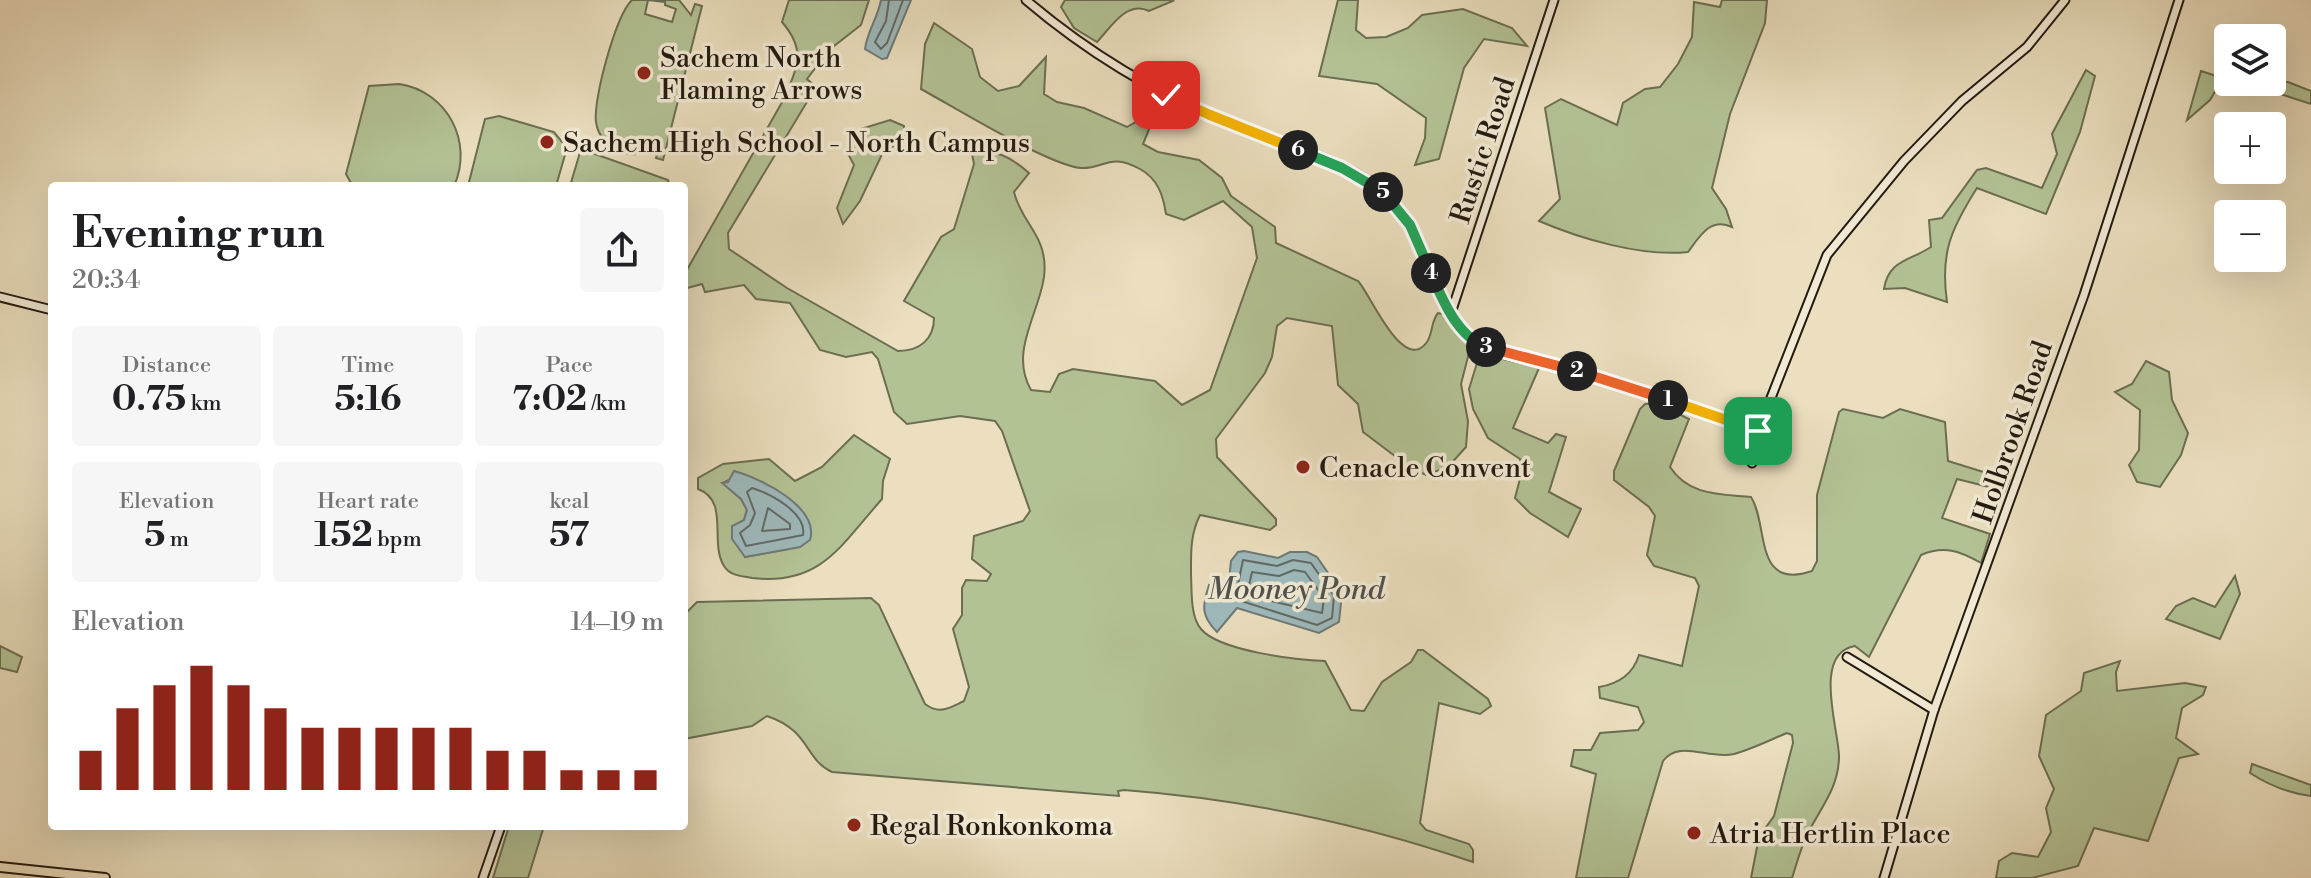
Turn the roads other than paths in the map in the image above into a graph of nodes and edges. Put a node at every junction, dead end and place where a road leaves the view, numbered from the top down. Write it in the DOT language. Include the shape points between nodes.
graph roads {
  1 [pos="1026,0"];
  2 [pos="1554,0"];
  3 [pos="2065,0"];
  4 [pos="2179,0"];
  5 [pos="0,297"];
  6 [pos="48,309"];
  7 [pos="1451,314"];
  8 [pos="1758,431"];
  9 [pos="1752,463"];
  10 [pos="1847,657"];
  11 [pos="1934,710"];
  12 [pos="500,830"];
  13 [pos="0,867"];
  14 [pos="105,878"];
  15 [pos="483,878"];
  16 [pos="1884,878"];
  1 -- 7 [label="street" via="1064,32 1166,95 1375,185 1410,225"];
  2 -- 7 [label="street, Rustic Road"];
  3 -- 8 [label="street" via="2027,47 1962,101 1904,161 1827,255"];
  4 -- 11 [label="street, Holbrook Road" via="2084,295"];
  5 -- 6 [label="street"];
  7 -- 8 [label="street" via="1474,342 1513,357 1602,378"];
  8 -- 9 [label="street"];
  10 -- 11 [label="street"];
  11 -- 16 [label="street, Holbrook Road"];
  12 -- 15 [label="street"];
  13 -- 14 [label="main road"];
}
